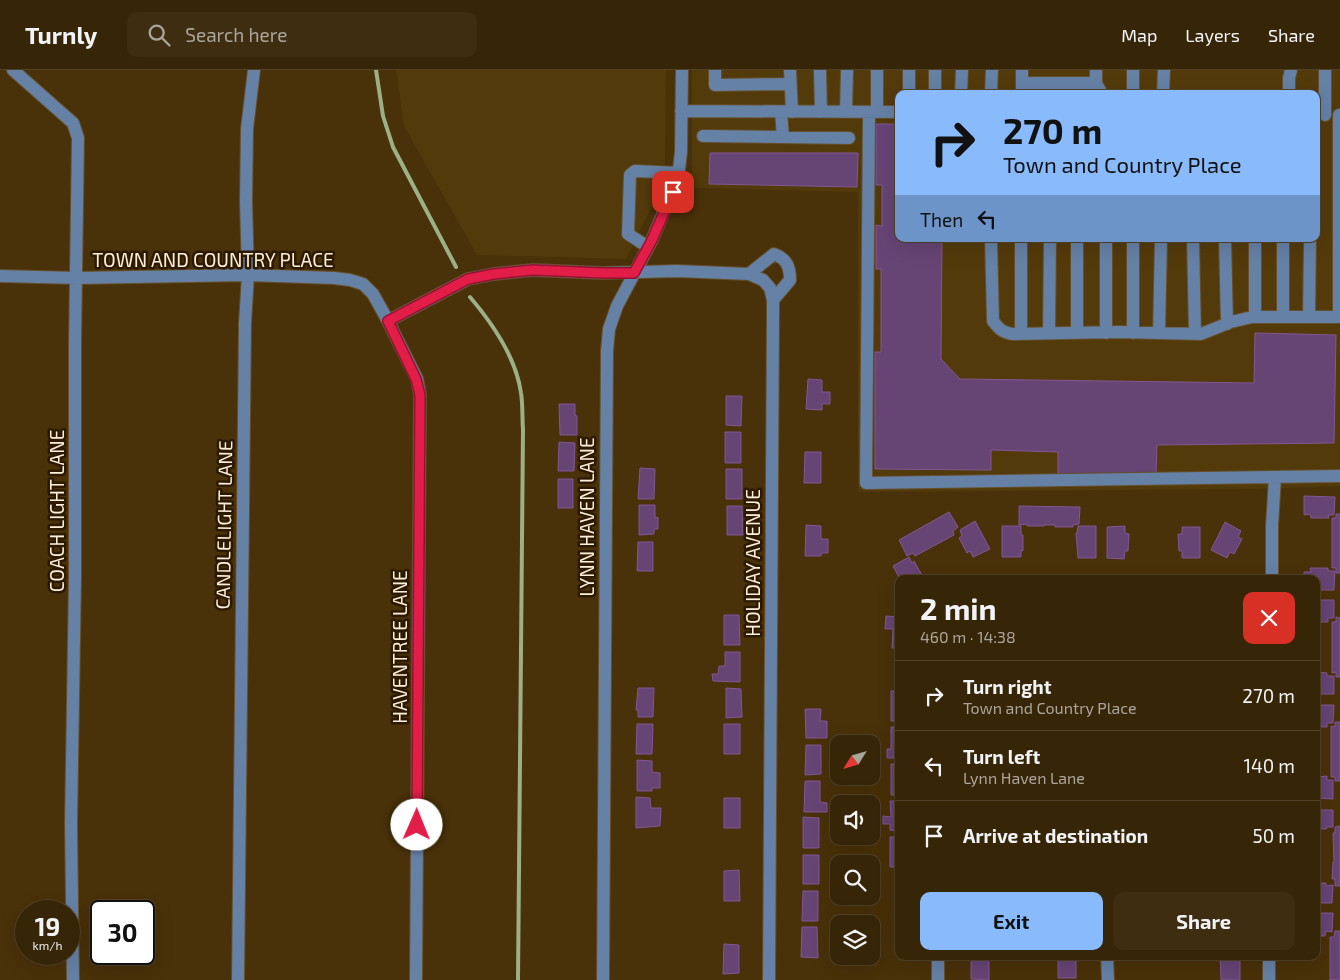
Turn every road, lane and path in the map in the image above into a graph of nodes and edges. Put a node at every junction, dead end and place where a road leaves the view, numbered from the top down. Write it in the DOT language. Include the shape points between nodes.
graph roads {
  1 [pos="13,70"];
  2 [pos="254,70"];
  3 [pos="682,70"];
  4 [pos="715,70"];
  5 [pos="790,70"];
  6 [pos="820,70"];
  7 [pos="847,70"];
  8 [pos="877,70"];
  9 [pos="909,70"];
  10 [pos="935,70"];
  11 [pos="962,70"];
  12 [pos="992,70"];
  13 [pos="1096,70"];
  14 [pos="1133,70"];
  15 [pos="1164,70"];
  16 [pos="1291,70"];
  17 [pos="1325,70"];
  18 [pos="1022,82"];
  19 [pos="790,84"];
  20 [pos="1099,88"];
  21 [pos="1053,89"];
  22 [pos="909,90"];
  23 [pos="935,90"];
  24 [pos="961,90"];
  25 [pos="991,90"];
  26 [pos="1133,90"];
  27 [pos="1163,90"];
  28 [pos="1289,90"];
  29 [pos="681,111"];
  30 [pos="787,112"];
  31 [pos="821,112"];
  32 [pos="846,112"];
  33 [pos="873,112"];
  34 [pos="895,112"];
  35 [pos="1321,115"];
  36 [pos="1339,115"];
  37 [pos="703,136"];
  38 [pos="783,137"];
  39 [pos="849,138"];
  40 [pos="679,173"];
  41 [pos="991,242"];
  42 [pos="1021,242"];
  43 [pos="1050,242"];
  44 [pos="1077,242"];
  45 [pos="1106,242"];
  46 [pos="1133,242"];
  47 [pos="1161,242"];
  48 [pos="1193,242"];
  49 [pos="1225,242"];
  50 [pos="1255,242"];
  51 [pos="1284,242"];
  52 [pos="1310,242"];
  53 [pos="648,247"];
  54 [pos="634,273"];
  55 [pos="749,274"];
  56 [pos="0,276"];
  57 [pos="248,276"];
  58 [pos="77,278"];
  59 [pos="773,300"];
  60 [pos="1255,317"];
  61 [pos="1284,317"];
  62 [pos="1309,317"];
  63 [pos="1340,317"];
  64 [pos="388,321"];
  65 [pos="1227,324"];
  66 [pos="1049,333"];
  67 [pos="1077,333"];
  68 [pos="1106,333"];
  69 [pos="1133,333"];
  70 [pos="1160,333"];
  71 [pos="1021,334"];
  72 [pos="1195,334"];
  73 [pos="1340,476"];
  74 [pos="1275,477"];
  75 [pos="1272,575"];
  76 [pos="938,960"];
  77 [pos="1108,960"];
  78 [pos="1269,960"];
  79 [pos="73,980"];
  80 [pos="238,980"];
  81 [pos="416,980"];
  82 [pos="604,980"];
  83 [pos="769,980"];
  84 [pos="938,980"];
  85 [pos="1108,980"];
  86 [pos="1269,980"];
  1 -- 58 [label="street, COACH LIGHT LANE" via="73,123 78,138"];
  2 -- 57 [label="street, CANDLELIGHT LANE" via="247,129"];
  3 -- 29 [label="street, LYNN HAVEN LANE"];
  4 -- 19 [label="street" via="715,84"];
  5 -- 19 [label="street"];
  6 -- 31 [label="street"];
  7 -- 32 [label="street"];
  8 -- 33 [label="street"];
  9 -- 22 [label="street"];
  10 -- 23 [label="street"];
  11 -- 24 [label="street"];
  12 -- 25 [label="street"];
  13 -- 20 [label="street"];
  14 -- 26 [label="street"];
  15 -- 27 [label="street"];
  16 -- 28 [label="street"];
  17 -- 35 [label="street"];
  18 -- 21 [label="street"];
  19 -- 30 [label="street"];
  20 -- 21 [label="street"];
  29 -- 30 [label="street"];
  29 -- 40 [label="street, LYNN HAVEN LANE"];
  30 -- 31 [label="street"];
  30 -- 38 [label="street"];
  31 -- 32 [label="street"];
  32 -- 33 [label="street"];
  33 -- 34 [label="street"];
  33 -- 74 [label="street" via="866,483"];
  35 -- 36 [label="street"];
  36 -- 63 [label="street"];
  37 -- 38 [label="street"];
  38 -- 39 [label="street"];
  40 -- 53 [label="street, LYNN HAVEN LANE"];
  40 -- 53 [label="street" via="635,170 630,175 628,234"];
  41 -- 71 [label="street" via="993,321 1002,332"];
  42 -- 71 [label="street"];
  43 -- 66 [label="street"];
  44 -- 67 [label="street"];
  45 -- 68 [label="street"];
  46 -- 69 [label="street"];
  47 -- 70 [label="street"];
  48 -- 72 [label="street"];
  49 -- 65 [label="street"];
  50 -- 60 [label="street"];
  51 -- 61 [label="street"];
  52 -- 62 [label="street"];
  53 -- 54 [label="street, LYNN HAVEN LANE"];
  54 -- 55 [label="street"];
  54 -- 64 [label="street" via="533,270 468,279"];
  54 -- 82 [label="street, LYNN HAVEN LANE" via="609,328 607,350"];
  55 -- 59 [label="street, HOLIDAY AVENUE" via="763,280 770,288"];
  55 -- 59 [label="street" via="774,254 783,258 790,268 790,280"];
  56 -- 58 [label="street, TOWN AND COUNTRY PLACE"];
  57 -- 58 [label="street, TOWN AND COUNTRY PLACE"];
  57 -- 64 [label="street, TOWN AND COUNTRY PLACE" via="334,278 363,284 373,294"];
  57 -- 80 [label="street, CANDLELIGHT LANE"];
  58 -- 79 [label="street, COACH LIGHT LANE" via="71,824"];
  59 -- 83 [label="street, HOLIDAY AVENUE"];
  60 -- 61 [label="street"];
  60 -- 65 [label="street"];
  61 -- 62 [label="street"];
  62 -- 63 [label="street"];
  64 -- 81 [label="street, HAVENTREE LANE" via="416,379 420,395"];
  65 -- 72 [label="street"];
  66 -- 67 [label="street"];
  66 -- 71 [label="street"];
  67 -- 68 [label="street"];
  68 -- 69 [label="street"];
  69 -- 70 [label="street"];
  70 -- 72 [label="street"];
  73 -- 74 [label="street"];
  74 -- 75 [label="street"];
  76 -- 84 [label="street"];
  77 -- 85 [label="street"];
  78 -- 86 [label="street"];
}
